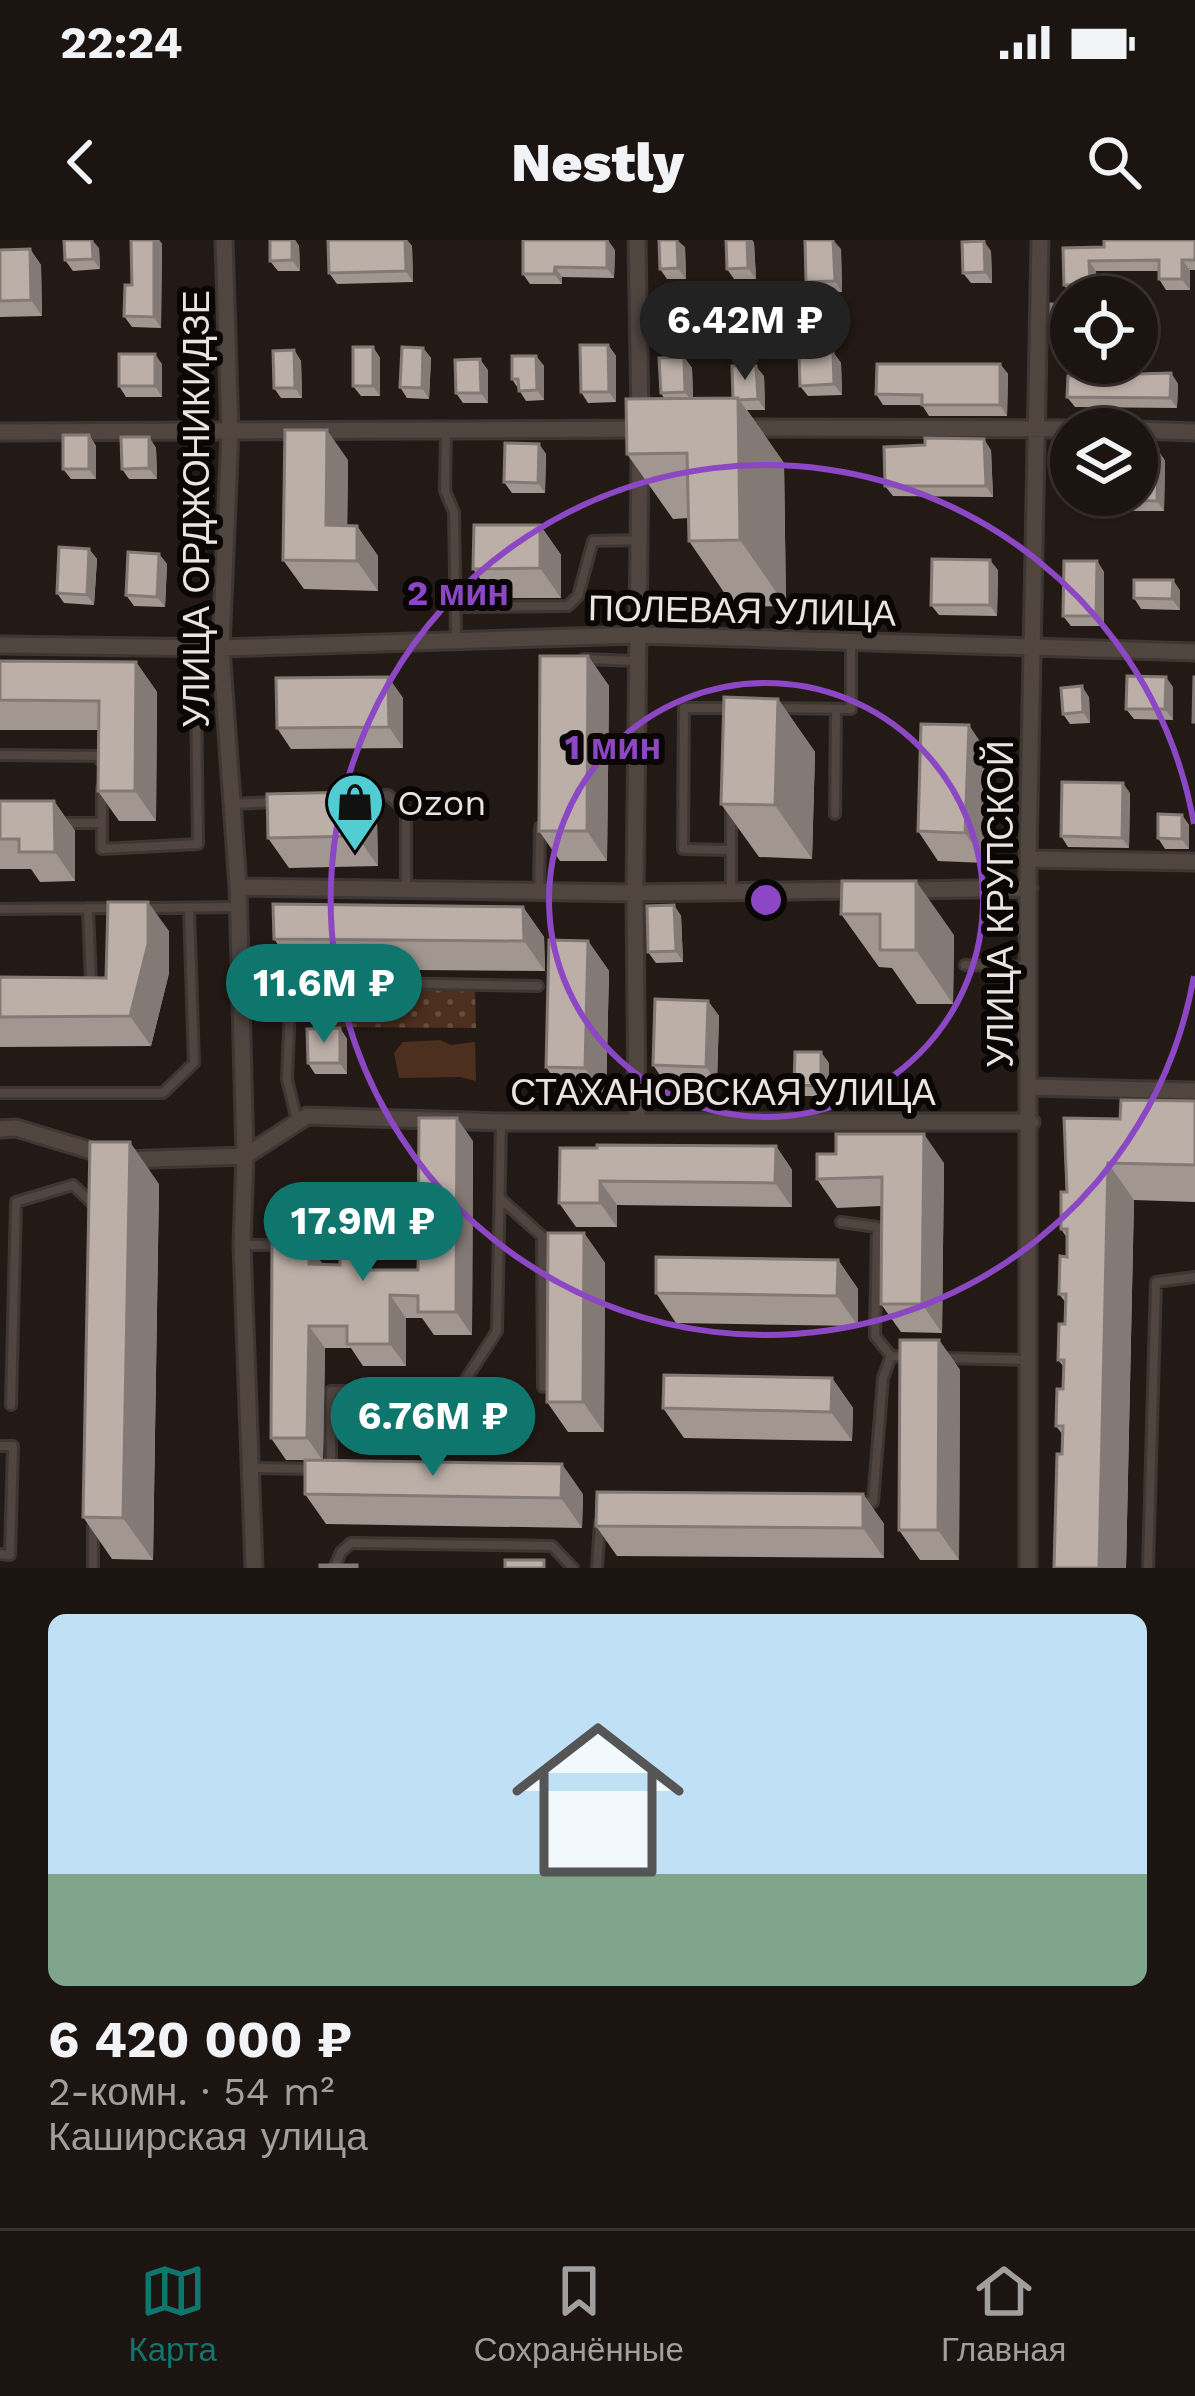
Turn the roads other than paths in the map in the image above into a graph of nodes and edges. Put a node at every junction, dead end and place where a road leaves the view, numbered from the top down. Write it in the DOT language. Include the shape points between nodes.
graph roads {
  1 [pos="224,240"];
  2 [pos="637,240"];
  3 [pos="1040,240"];
  4 [pos="733,428"];
  5 [pos="1036,428"];
  6 [pos="1050,428"];
  7 [pos="640,429"];
  8 [pos="663,429"];
  9 [pos="446,431"];
  10 [pos="1158,431"];
  11 [pos="0,432"];
  12 [pos="1195,432"];
  13 [pos="230,433"];
  14 [pos="638,540"];
  15 [pos="455,607"];
  16 [pos="637,635"];
  17 [pos="456,641"];
  18 [pos="851,641"];
  19 [pos="0,645"];
  20 [pos="1031,646"];
  21 [pos="221,648"];
  22 [pos="1195,652"];
  23 [pos="570,658"];
  24 [pos="637,661"];
  25 [pos="196,691"];
  26 [pos="753,708"];
  27 [pos="774,708"];
  28 [pos="836,709"];
  29 [pos="0,755"];
  30 [pos="343,798"];
  31 [pos="277,802"];
  32 [pos="731,802"];
  33 [pos="232,804"];
  34 [pos="540,808"];
  35 [pos="835,814"];
  36 [pos="41,823"];
  37 [pos="102,824"];
  38 [pos="731,850"];
  39 [pos="1028,859"];
  40 [pos="1195,862"];
  41 [pos="238,887"];
  42 [pos="1029,888"];
  43 [pos="406,890"];
  44 [pos="868,890"];
  45 [pos="891,890"];
  46 [pos="538,892"];
  47 [pos="730,892"];
  48 [pos="634,893"];
  49 [pos="239,907"];
  50 [pos="88,908"];
  51 [pos="189,908"];
  52 [pos="0,909"];
  53 [pos="965,965"];
  54 [pos="1030,967"];
  55 [pos="538,986"];
  56 [pos="68,989"];
  57 [pos="1031,1087"];
  58 [pos="1195,1090"];
  59 [pos="0,1093"];
  60 [pos="501,1122"];
  61 [pos="637,1122"];
  62 [pos="1030,1122"];
  63 [pos="297,1123"];
  64 [pos="0,1129"];
  65 [pos="245,1156"];
  66 [pos="104,1191"];
  67 [pos="501,1199"];
  68 [pos="96,1207"];
  69 [pos="841,1222"];
  70 [pos="95,1229"];
  71 [pos="397,1244"];
  72 [pos="242,1245"];
  73 [pos="1195,1277"];
  74 [pos="891,1357"];
  75 [pos="914,1357"];
  76 [pos="937,1358"];
  77 [pos="1029,1360"];
  78 [pos="543,1387"];
  79 [pos="10,1405"];
  80 [pos="0,1446"];
  81 [pos="249,1468"];
  82 [pos="602,1502"];
  83 [pos="850,1502"];
  84 [pos="93,1523"];
  85 [pos="0,1554"];
  86 [pos="93,1568"];
  87 [pos="254,1568"];
  88 [pos="334,1568"];
  89 [pos="573,1568"];
  90 [pos="597,1568"];
  91 [pos="1028,1568"];
  92 [pos="1148,1568"];
  1 -- 13 [label="street, УЛИЦА ОРДЖОНИКИДЗЕ"];
  2 -- 7 [label="street"];
  3 -- 5 [label="street, УЛИЦА КРУПСКОЙ"];
  4 -- 5 [label="street"];
  5 -- 6 [label="street"];
  5 -- 20 [label="street, УЛИЦА КРУПСКОЙ"];
  7 -- 8 [label="street"];
  7 -- 9 [label="street"];
  7 -- 14 [label="street"];
  9 -- 13 [label="street"];
  9 -- 15 [label="lane"];
  10 -- 12 [label="street"];
  11 -- 13 [label="street"];
  13 -- 21 [label="street, УЛИЦА ОРДЖОНИКИДЗЕ"];
  14 -- 15 [label="lane" via="593,542 568,606"];
  14 -- 16 [label="street"];
  15 -- 17 [label="lane"];
  16 -- 17 [label="street, ПОЛЕВАЯ УЛИЦА"];
  16 -- 18 [label="street, ПОЛЕВАЯ УЛИЦА"];
  16 -- 24 [label="street"];
  17 -- 21 [label="street, ПОЛЕВАЯ УЛИЦА"];
  18 -- 20 [label="street, ПОЛЕВАЯ УЛИЦА"];
  18 -- 28 [label="lane" via="851,709"];
  19 -- 21 [label="street, ПОЛЕВАЯ УЛИЦА"];
  20 -- 22 [label="street, ПОЛЕВАЯ УЛИЦА"];
  20 -- 39 [label="street, УЛИЦА КРУПСКОЙ"];
  21 -- 33 [label="street, УЛИЦА ОРДЖОНИКИДЗЕ"];
  23 -- 24 [label="lane"];
  24 -- 48 [label="street"];
  25 -- 37 [label="lane" via="198,844 102,849"];
  26 -- 38 [label="lane" via="684,708 683,850"];
  27 -- 28 [label="lane"];
  28 -- 35 [label="lane"];
  29 -- 37 [label="lane" via="101,756"];
  30 -- 43 [label="lane" via="388,795 406,811"];
  31 -- 33 [label="lane"];
  32 -- 38 [label="lane"];
  33 -- 41 [label="street, УЛИЦА ОРДЖОНИКИДЗЕ"];
  34 -- 46 [label="lane"];
  36 -- 37 [label="lane"];
  38 -- 47 [label="lane"];
  39 -- 40 [label="street"];
  39 -- 42 [label="street, УЛИЦА КРУПСКОЙ"];
  41 -- 43 [label="street"];
  41 -- 49 [label="street, УЛИЦА ОРДЖОНИКИДЗЕ"];
  42 -- 45 [label="street"];
  42 -- 54 [label="street, УЛИЦА КРУПСКОЙ"];
  43 -- 46 [label="street"];
  44 -- 47 [label="street"];
  46 -- 48 [label="street"];
  47 -- 48 [label="street"];
  48 -- 61 [label="street"];
  49 -- 51 [label="lane"];
  49 -- 65 [label="street, УЛИЦА ОРДЖОНИКИДЗЕ"];
  50 -- 51 [label="lane"];
  50 -- 52 [label="lane"];
  50 -- 56 [label="lane" via="91,989"];
  51 -- 59 [label="lane" via="194,1063 164,1093"];
  53 -- 54 [label="lane"];
  54 -- 57 [label="street, УЛИЦА КРУПСКОЙ"];
  55 -- 63 [label="lane" via="292,981 287,1078"];
  57 -- 58 [label="street"];
  57 -- 62 [label="street, УЛИЦА КРУПСКОЙ"];
  60 -- 61 [label="street, СТАХАНОВСКАЯ УЛИЦА"];
  60 -- 63 [label="street, СТАХАНОВСКАЯ УЛИЦА" via="307,1116"];
  60 -- 67 [label="lane"];
  61 -- 62 [label="street, СТАХАНОВСКАЯ УЛИЦА"];
  62 -- 77 [label="street, УЛИЦА КРУПСКОЙ"];
  63 -- 65 [label="street, СТАХАНОВСКАЯ УЛИЦА"];
  64 -- 65 [label="street" via="118,1168"];
  65 -- 72 [label="street, УЛИЦА ОРДЖОНИКИДЗЕ"];
  66 -- 68 [label="lane"];
  67 -- 78 [label="lane" via="542,1236"];
  67 -- 81 [label="lane" via="497,1330 459,1390 331,1391 331,1468"];
  68 -- 70 [label="lane"];
  68 -- 79 [label="lane" via="73,1184 16,1202"];
  69 -- 74 [label="lane" via="877,1227 875,1336"];
  71 -- 72 [label="lane"];
  72 -- 81 [label="street, УЛИЦА ОРДЖОНИКИДЗЕ"];
  73 -- 92 [label="lane" via="1156,1282"];
  74 -- 75 [label="lane"];
  74 -- 83 [label="lane" via="873,1502"];
  76 -- 77 [label="lane"];
  77 -- 91 [label="street, УЛИЦА КРУПСКОЙ"];
  80 -- 85 [label="lane" via="13,1446 10,1555"];
  81 -- 87 [label="street, УЛИЦА ОРДЖОНИКИДЗЕ"];
  82 -- 90 [label="lane"];
  84 -- 86 [label="lane"];
  88 -- 89 [label="lane" via="351,1543 552,1546"];
}
